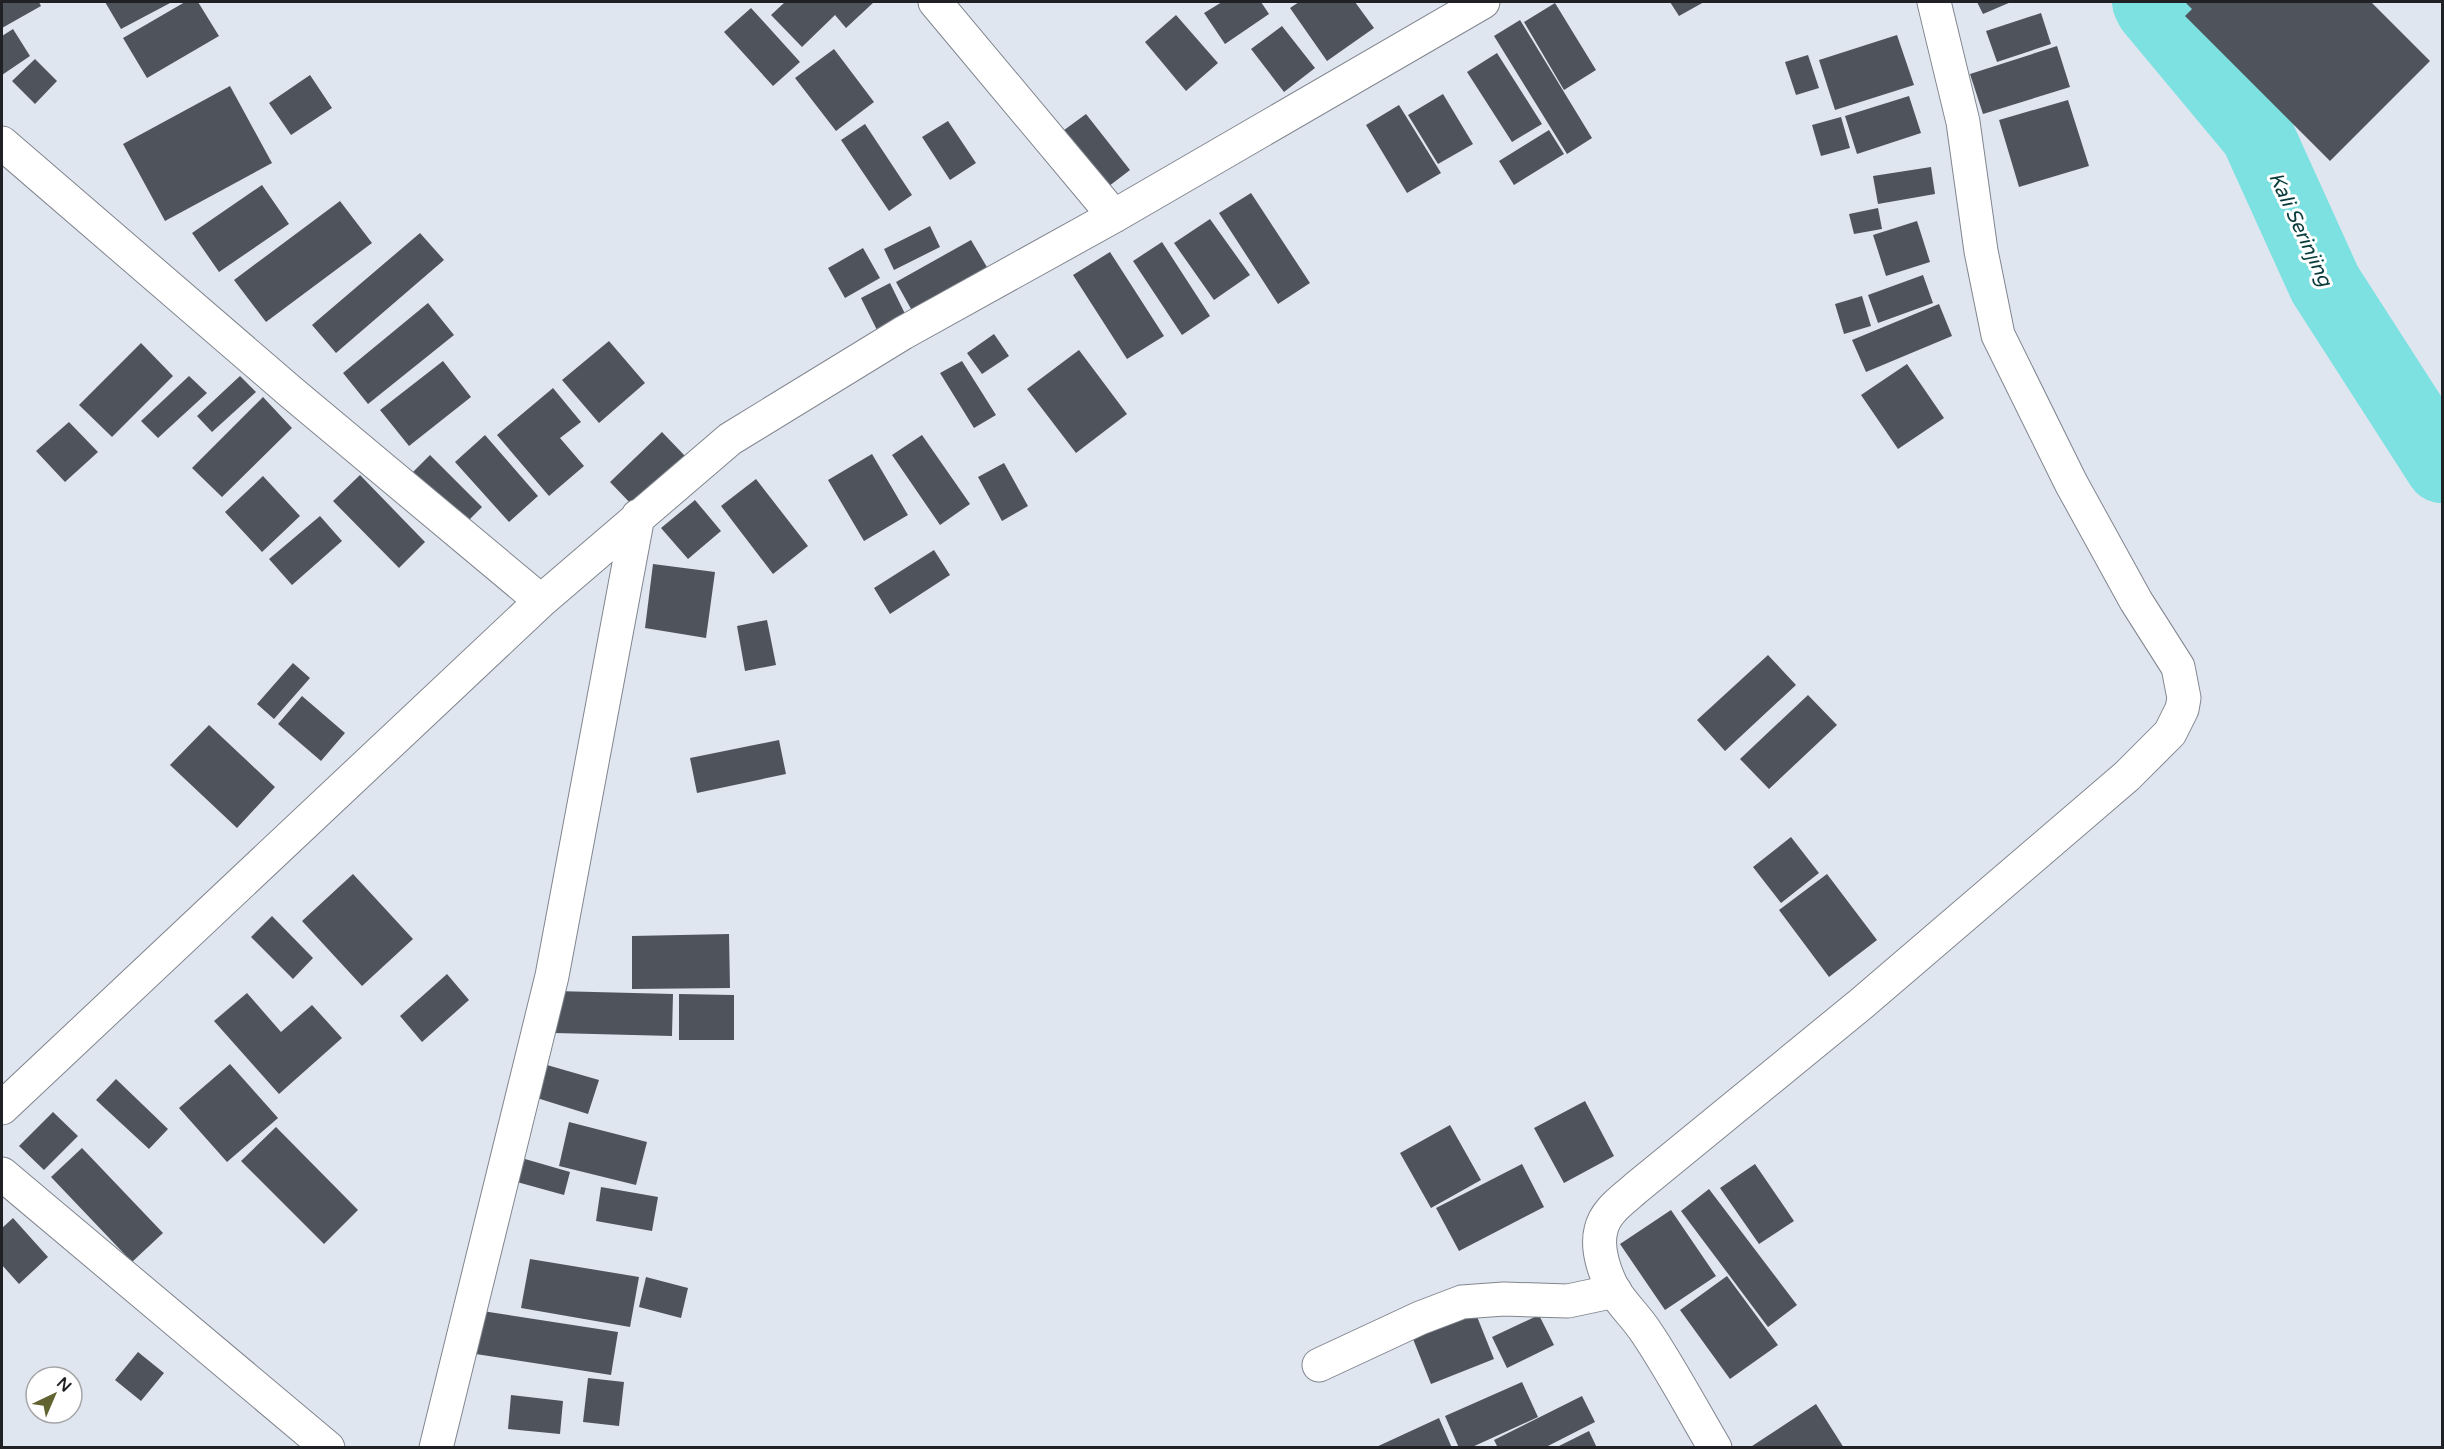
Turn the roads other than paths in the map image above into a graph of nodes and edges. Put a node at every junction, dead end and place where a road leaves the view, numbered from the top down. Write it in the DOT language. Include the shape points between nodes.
graph roads {
  1 [pos="935,2"];
  2 [pos="1483,2"];
  3 [pos="1934,2"];
  4 [pos="2,143"];
  5 [pos="1114,216"];
  6 [pos="638,516"];
  7 [pos="541,601"];
  8 [pos="2,1108"];
  9 [pos="2,1174"];
  10 [pos="1615,1291"];
  11 [pos="1319,1365"];
  12 [pos="328,1448"];
  13 [pos="436,1448"];
  14 [pos="1715,1448"];
  1 -- 5 [label="street"];
  2 -- 5 [label="street"];
  3 -- 10 [label="street" via="1963,122 1981,251 1998,335 2071,483 2136,601 2178,667 2184,698 2182,709 2170,733 2127,776 1861,1004 1614,1207 1601,1229 1600,1246"];
  4 -- 7 [label="street"];
  5 -- 6 [label="street" via="903,333 730,439"];
  6 -- 7 [label="street"];
  6 -- 13 [label="street" via="552,976"];
  7 -- 8 [label="street"];
  9 -- 12 [label="street"];
  10 -- 11 [label="street" via="1568,1301 1462,1302"];
  10 -- 14 [label="street" via="1646,1332"];
}
